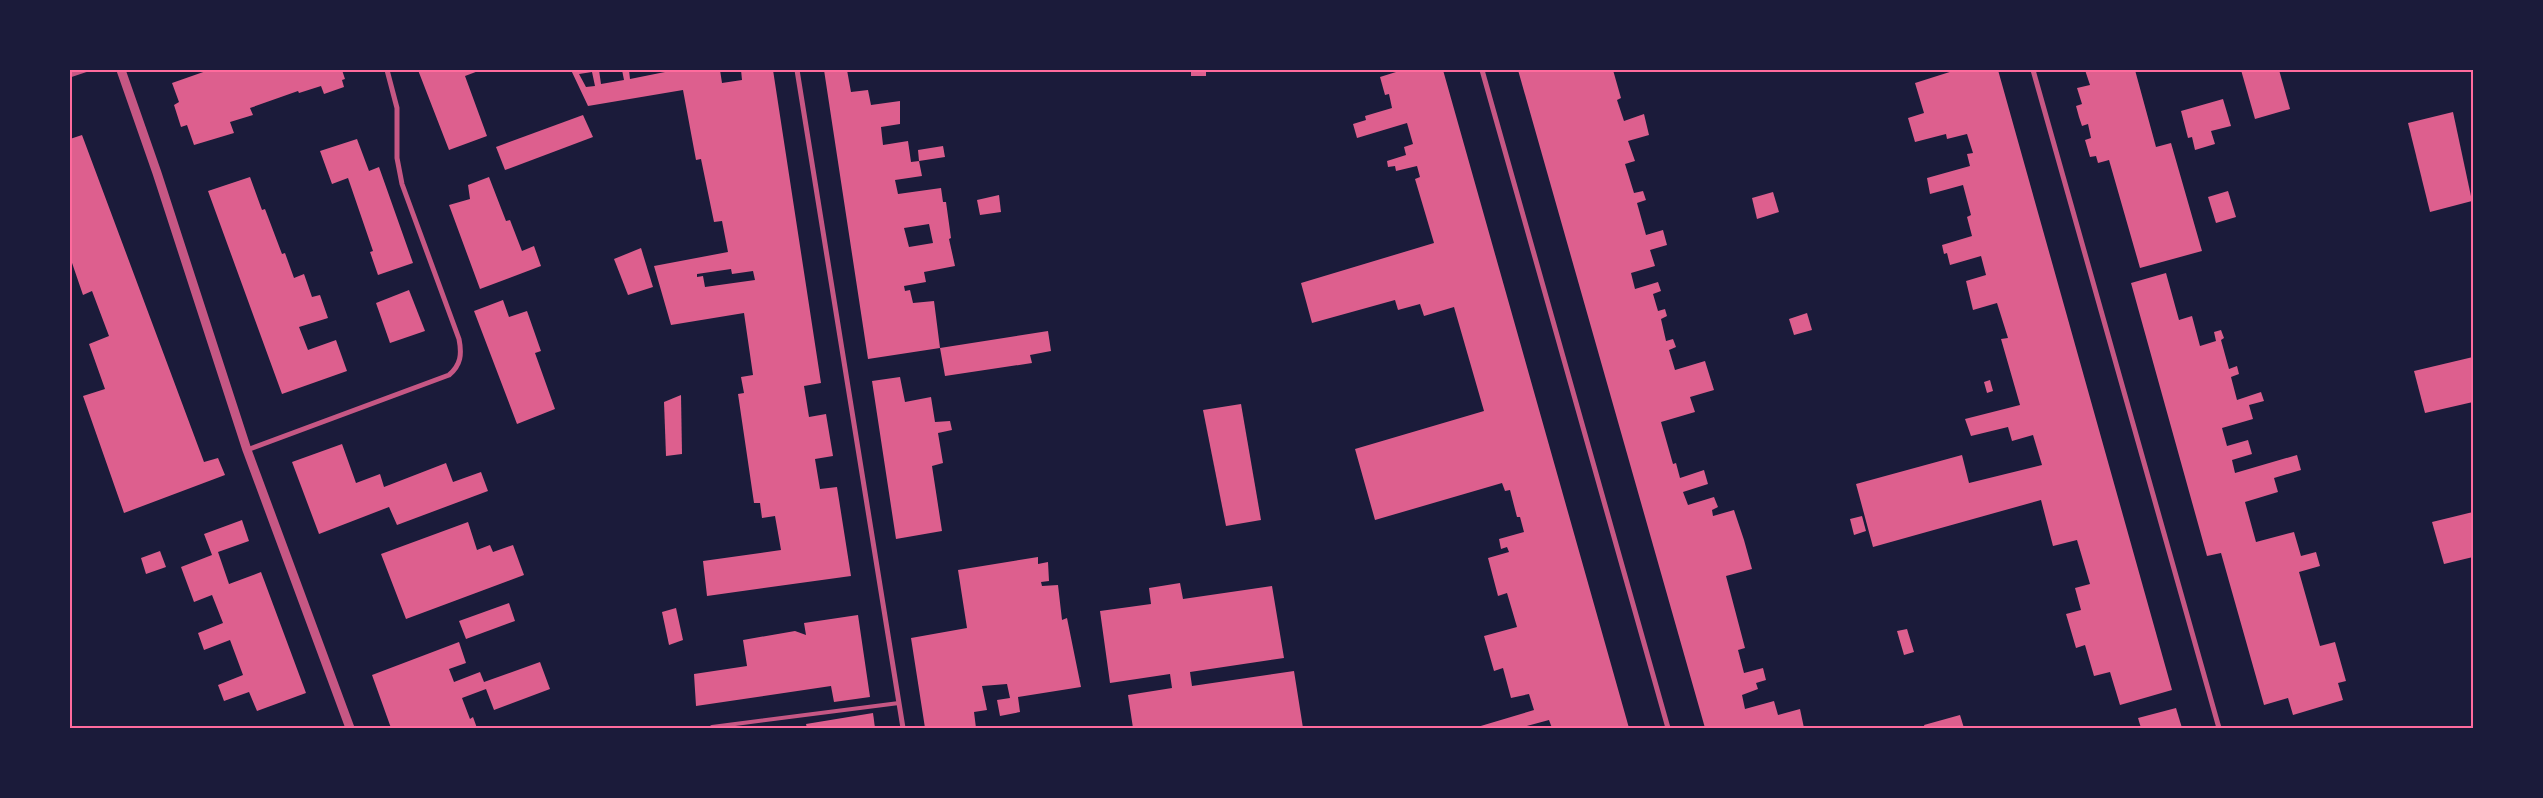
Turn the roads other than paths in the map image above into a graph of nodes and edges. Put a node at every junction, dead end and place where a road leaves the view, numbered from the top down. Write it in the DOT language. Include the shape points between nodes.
graph roads {
  1 [pos="86,70"];
  2 [pos="121,70"];
  3 [pos="387,70"];
  4 [pos="797,70"];
  5 [pos="1482,70"];
  6 [pos="2033,70"];
  7 [pos="70,75"];
  8 [pos="247,450"];
  9 [pos="899,703"];
  10 [pos="712,727"];
  11 [pos="350,728"];
  12 [pos="903,728"];
  13 [pos="1668,728"];
  14 [pos="2218,728"];
  1 -- 7 [label="street"];
  2 -- 8 [label="street"];
  3 -- 8 [label="street" via="397,108 397,158 402,184 459,339 460,362 449,375"];
  4 -- 9 [label="street"];
  5 -- 13 [label="street"];
  6 -- 14 [label="street"];
  8 -- 11 [label="street"];
  9 -- 10 [label="lane"];
  9 -- 12 [label="street"];
}
